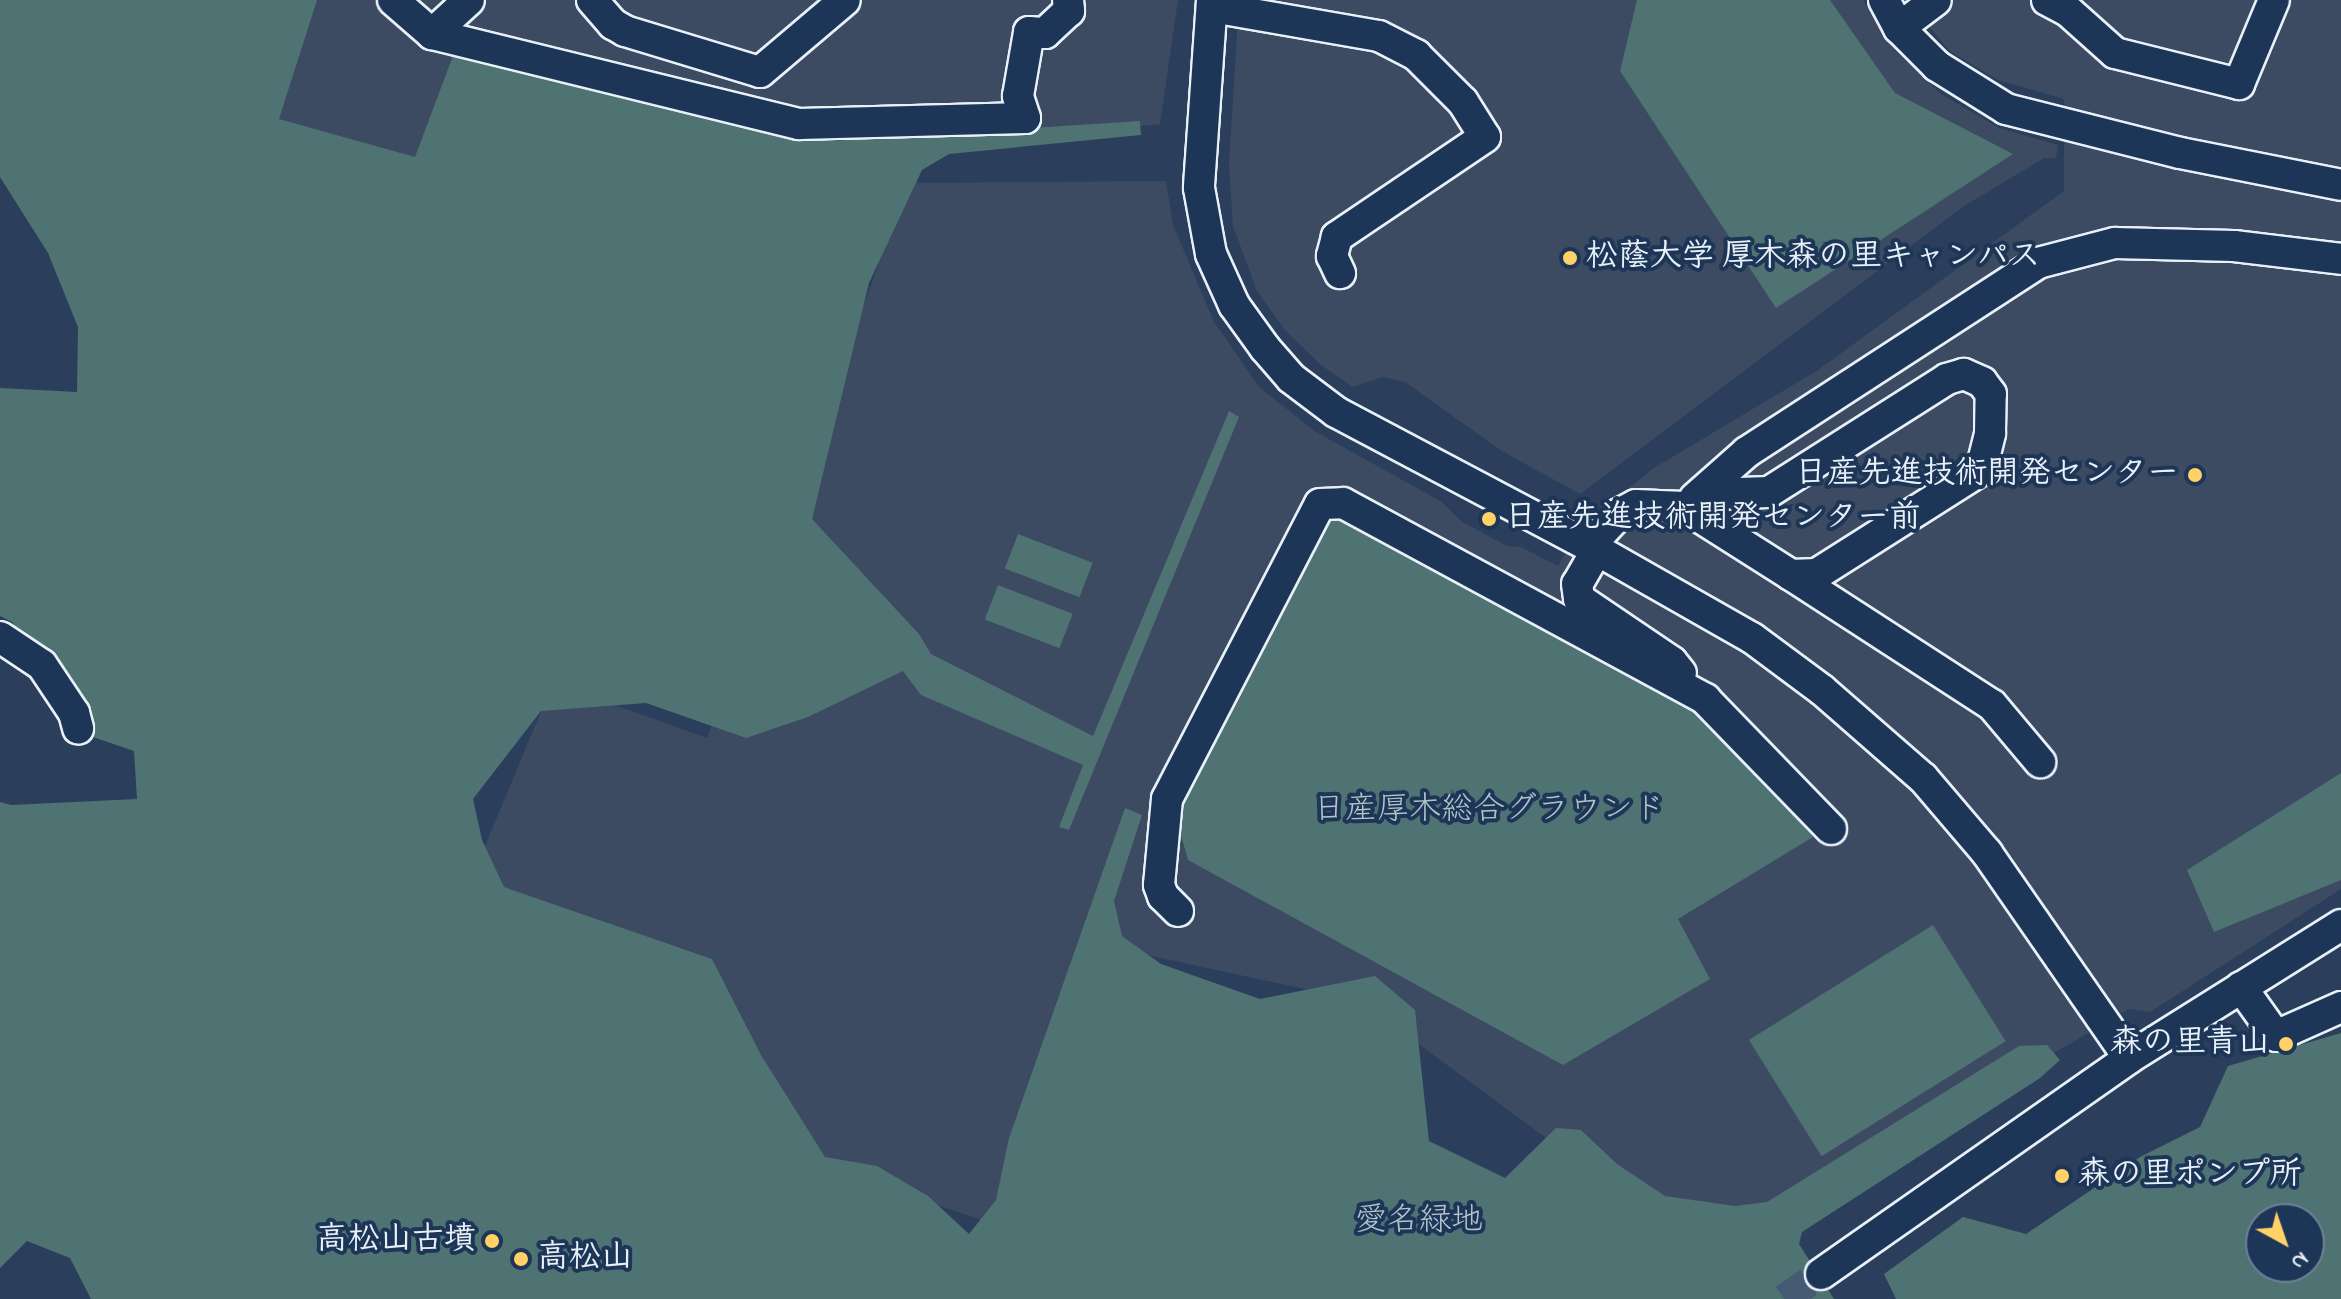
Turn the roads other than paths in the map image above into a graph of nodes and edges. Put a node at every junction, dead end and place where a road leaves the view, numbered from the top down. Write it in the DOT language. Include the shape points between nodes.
graph roads {
  1 [pos="393,0"];
  2 [pos="469,0"];
  3 [pos="592,0"];
  4 [pos="845,0"];
  5 [pos="1068,0"];
  6 [pos="1884,0"];
  7 [pos="1936,0"];
  8 [pos="2274,0"];
  9 [pos="1212,4"];
  10 [pos="2062,4"];
  11 [pos="1281,8"];
  12 [pos="1899,28"];
  13 [pos="432,34"];
  14 [pos="2341,185"];
  15 [pos="2341,259"];
  16 [pos="1340,273"];
  17 [pos="1684,507"];
  18 [pos="1593,548"];
  19 [pos="1791,575"];
  20 [pos="0,637"];
  21 [pos="1683,687"];
  22 [pos="78,728"];
  23 [pos="2040,762"];
  24 [pos="1831,829"];
  25 [pos="1178,911"];
  26 [pos="2339,932"];
  27 [pos="2241,987"];
  28 [pos="2341,1007"];
  29 [pos="2129,1058"];
  30 [pos="1821,1274"];
  1 -- 13 [label="street"];
  2 -- 13 [label="street"];
  3 -- 4 [label="street" via="625,31 760,72"];
  5 -- 13 [label="street" via="1069,11 1045,33 1029,32 1018,96 1025,118 799,124"];
  6 -- 12 [label="street"];
  7 -- 12 [label="street"];
  8 -- 10 [label="street" via="2239,84 2115,53"];
  9 -- 11 [label="street"];
  9 -- 18 [label="street" via="1199,188 1211,254 1234,305 1291,378 1336,412"];
  11 -- 16 [label="street" via="1379,36 1416,55 1463,102 1485,137 1337,237 1332,256"];
  12 -- 14 [label="street" via="1937,66 2006,109 2180,153"];
  15 -- 17 [label="street" via="2234,246 2115,243 2038,263 1747,452"];
  17 -- 18 [label="street" via="1636,505 1619,514"];
  17 -- 19 [label="street"];
  17 -- 19 [label="street" via="1710,494 1769,492 1947,379 1964,374 1982,382 1991,394 1990,433 1981,470 1834,566 1817,574"];
  18 -- 21 [label="street" via="1577,584 1579,599 1672,662 1683,676"];
  18 -- 29 [label="street" via="1752,638 1822,690 1923,778 2004,876"];
  19 -- 23 [label="street" via="1992,705"];
  20 -- 22 [label="street" via="42,665"];
  21 -- 24 [label="street" via="1724,717"];
  21 -- 25 [label="street" via="1343,503 1320,504 1167,799 1159,885"];
  26 -- 27 [label="street"];
  27 -- 28 [label="street" via="2276,1036"];
  27 -- 29 [label="street"];
  29 -- 30 [label="street"];
}
